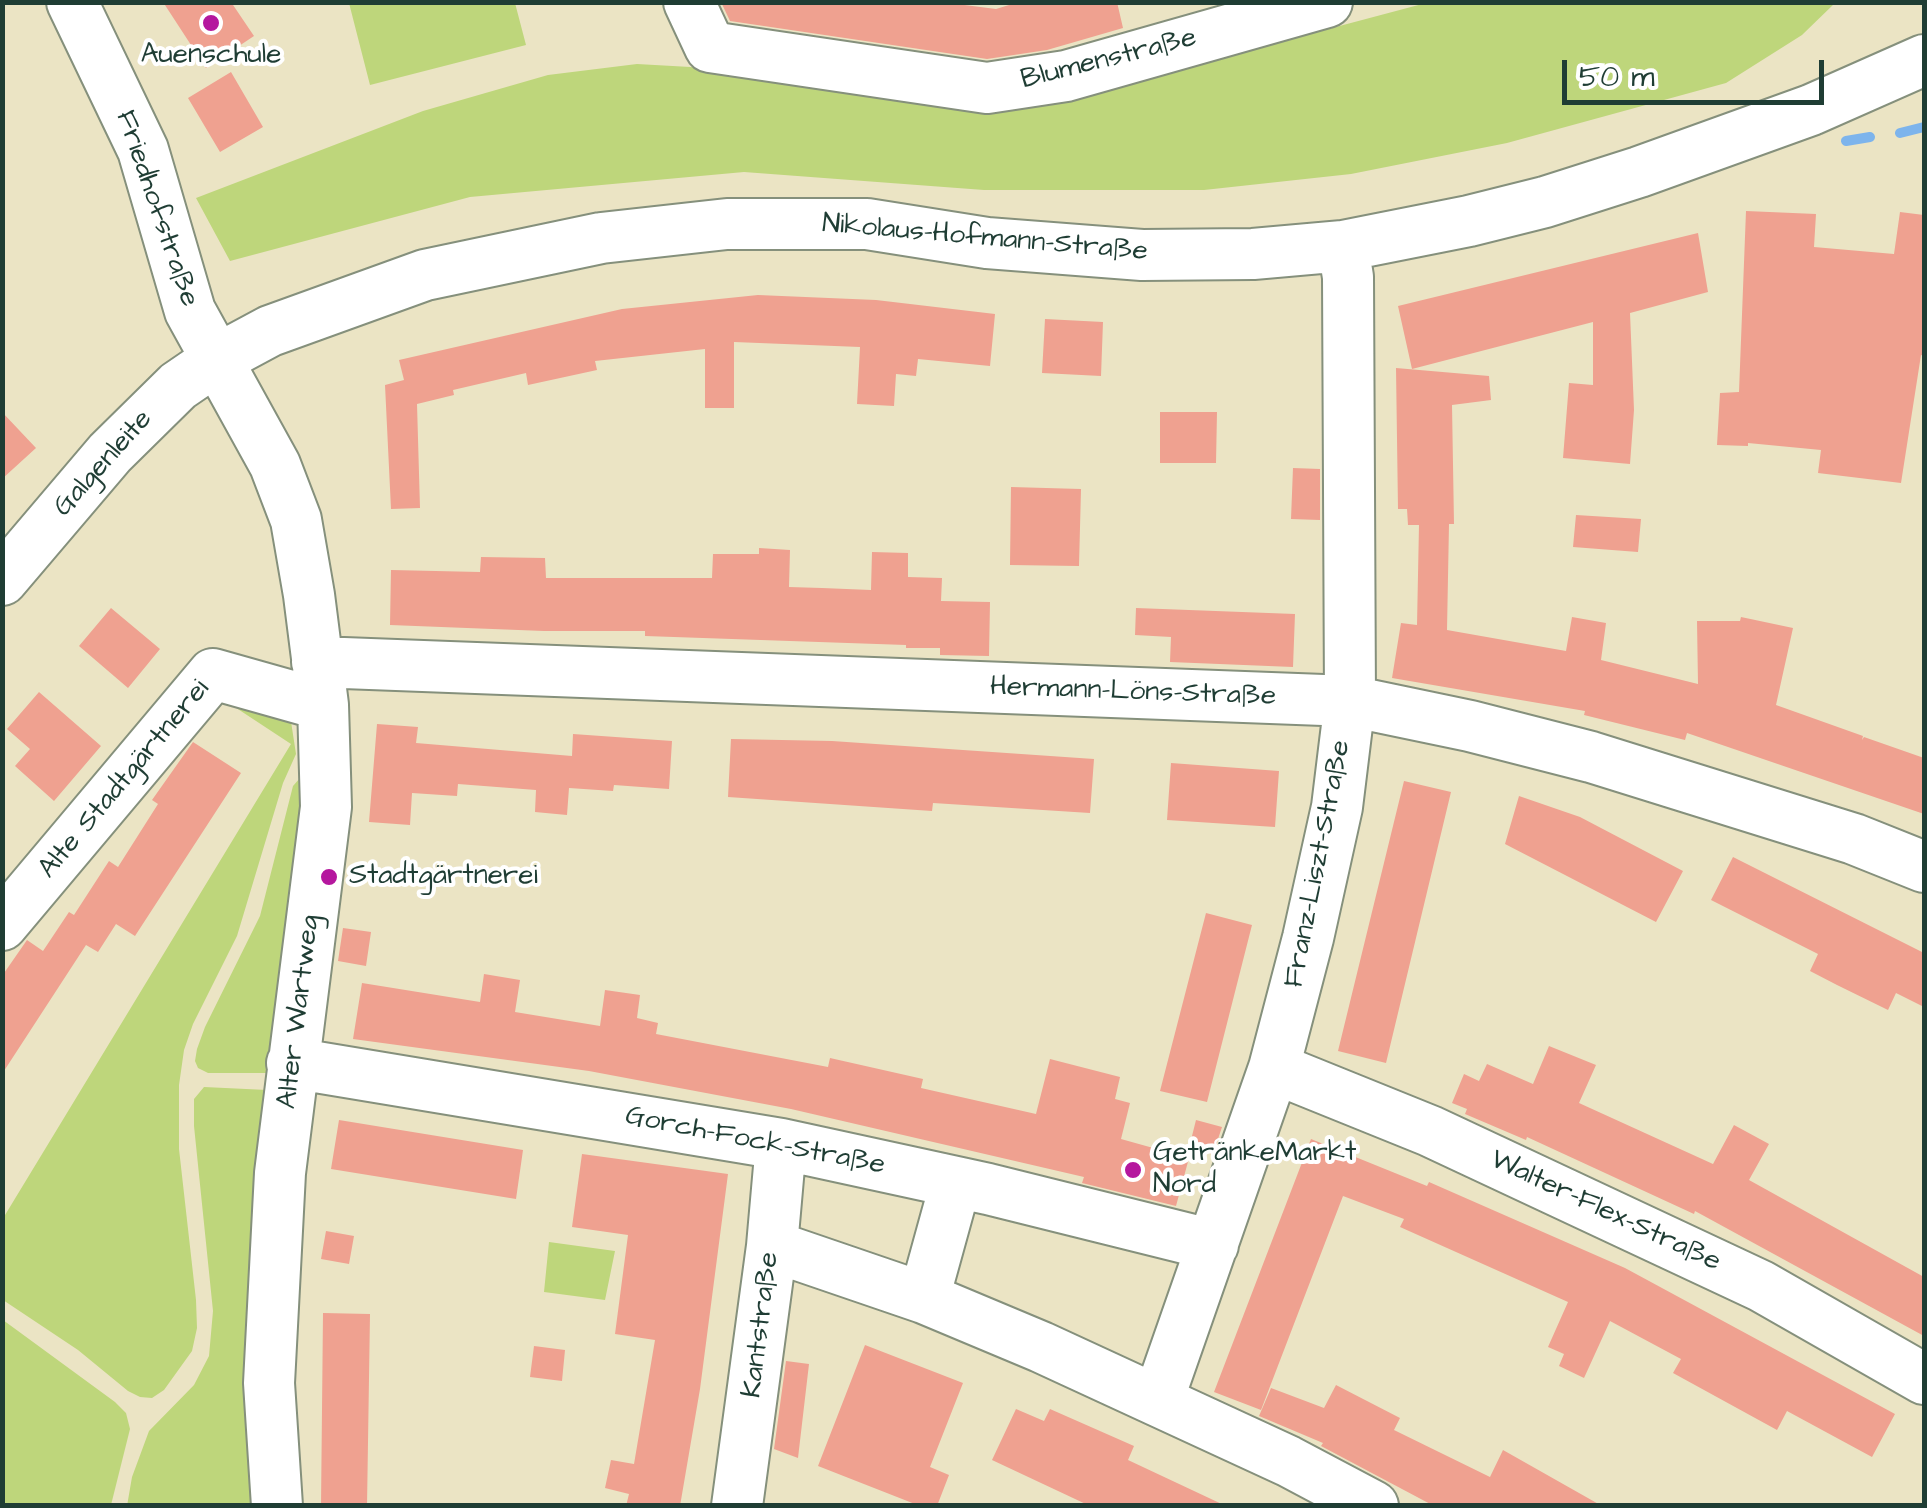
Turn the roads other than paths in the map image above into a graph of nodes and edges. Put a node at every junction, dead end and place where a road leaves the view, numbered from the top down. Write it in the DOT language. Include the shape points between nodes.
graph roads {
  1 [pos="72,2"];
  2 [pos="689,2"];
  3 [pos="1326,2"];
  4 [pos="1176,22"];
  5 [pos="1924,60"];
  6 [pos="1343,246"];
  7 [pos="216,360"];
  8 [pos="2,580"];
  9 [pos="320,684"];
  10 [pos="1350,701"];
  11 [pos="1924,866"];
  12 [pos="2,925"];
  13 [pos="292,1063"];
  14 [pos="1274,1068"];
  15 [pos="781,1144"];
  16 [pos="956,1182"];
  17 [pos="1213,1245"];
  18 [pos="772,1246"];
  19 [pos="924,1298"];
  20 [pos="1924,1380"];
  21 [pos="1158,1400"];
  22 [pos="277,1506"];
  23 [pos="737,1506"];
  24 [pos="1372,1506"];
  1 -- 7 [label="street, Friedhofstraße" via="143,150 190,311"];
  2 -- 4 [label="street, Blumenstraße" via="710,47 987,88 1066,76"];
  3 -- 4 [label="street, Blumenstraße"];
  5 -- 6 [label="street, Nikolaus-Hofmann-Straße" via="1811,110 1639,172 1545,202"];
  6 -- 7 [label="street, Nikolaus-Hofmann-Straße" via="1142,255 867,224 727,224 601,238 425,275 270,331"];
  6 -- 10 [label="street, Franz-Liszt-Straße"];
  7 -- 8 [label="street, Galgenleite" via="148,412"];
  7 -- 9 [label="street, Alter Wartweg" via="275,466 296,520"];
  9 -- 10 [label="street, Hermann-Löns-Straße"];
  9 -- 12 [label="street, Alte Stadtgärtnerei" via="213,674"];
  9 -- 13 [label="street, Alter Wartweg" via="326,807"];
  10 -- 11 [label="street, Hermann-Löns-Straße" via="1591,757"];
  10 -- 14 [label="street, Franz-Liszt-Straße" via="1337,806"];
  13 -- 15 [label="street, Gorch-Fock-Straße"];
  13 -- 22 [label="street, Alter Wartweg" via="269,1382"];
  14 -- 17 [label="street, Franz-Liszt-Straße"];
  14 -- 20 [label="street, Walter-Flex-Straße" via="1430,1131 1762,1286"];
  15 -- 16 [label="street, Gorch-Fock-Straße"];
  15 -- 18 [label="street, Kantstraße"];
  16 -- 17 [label="street, Gorch-Fock-Straße"];
  16 -- 19 [label="street"];
  17 -- 21 [label="street, Franz-Liszt-Straße"];
  18 -- 19 [label="street"];
  18 -- 23 [label="street, Kantstraße"];
  19 -- 21 [label="street"];
  21 -- 24 [label="street"];
}
